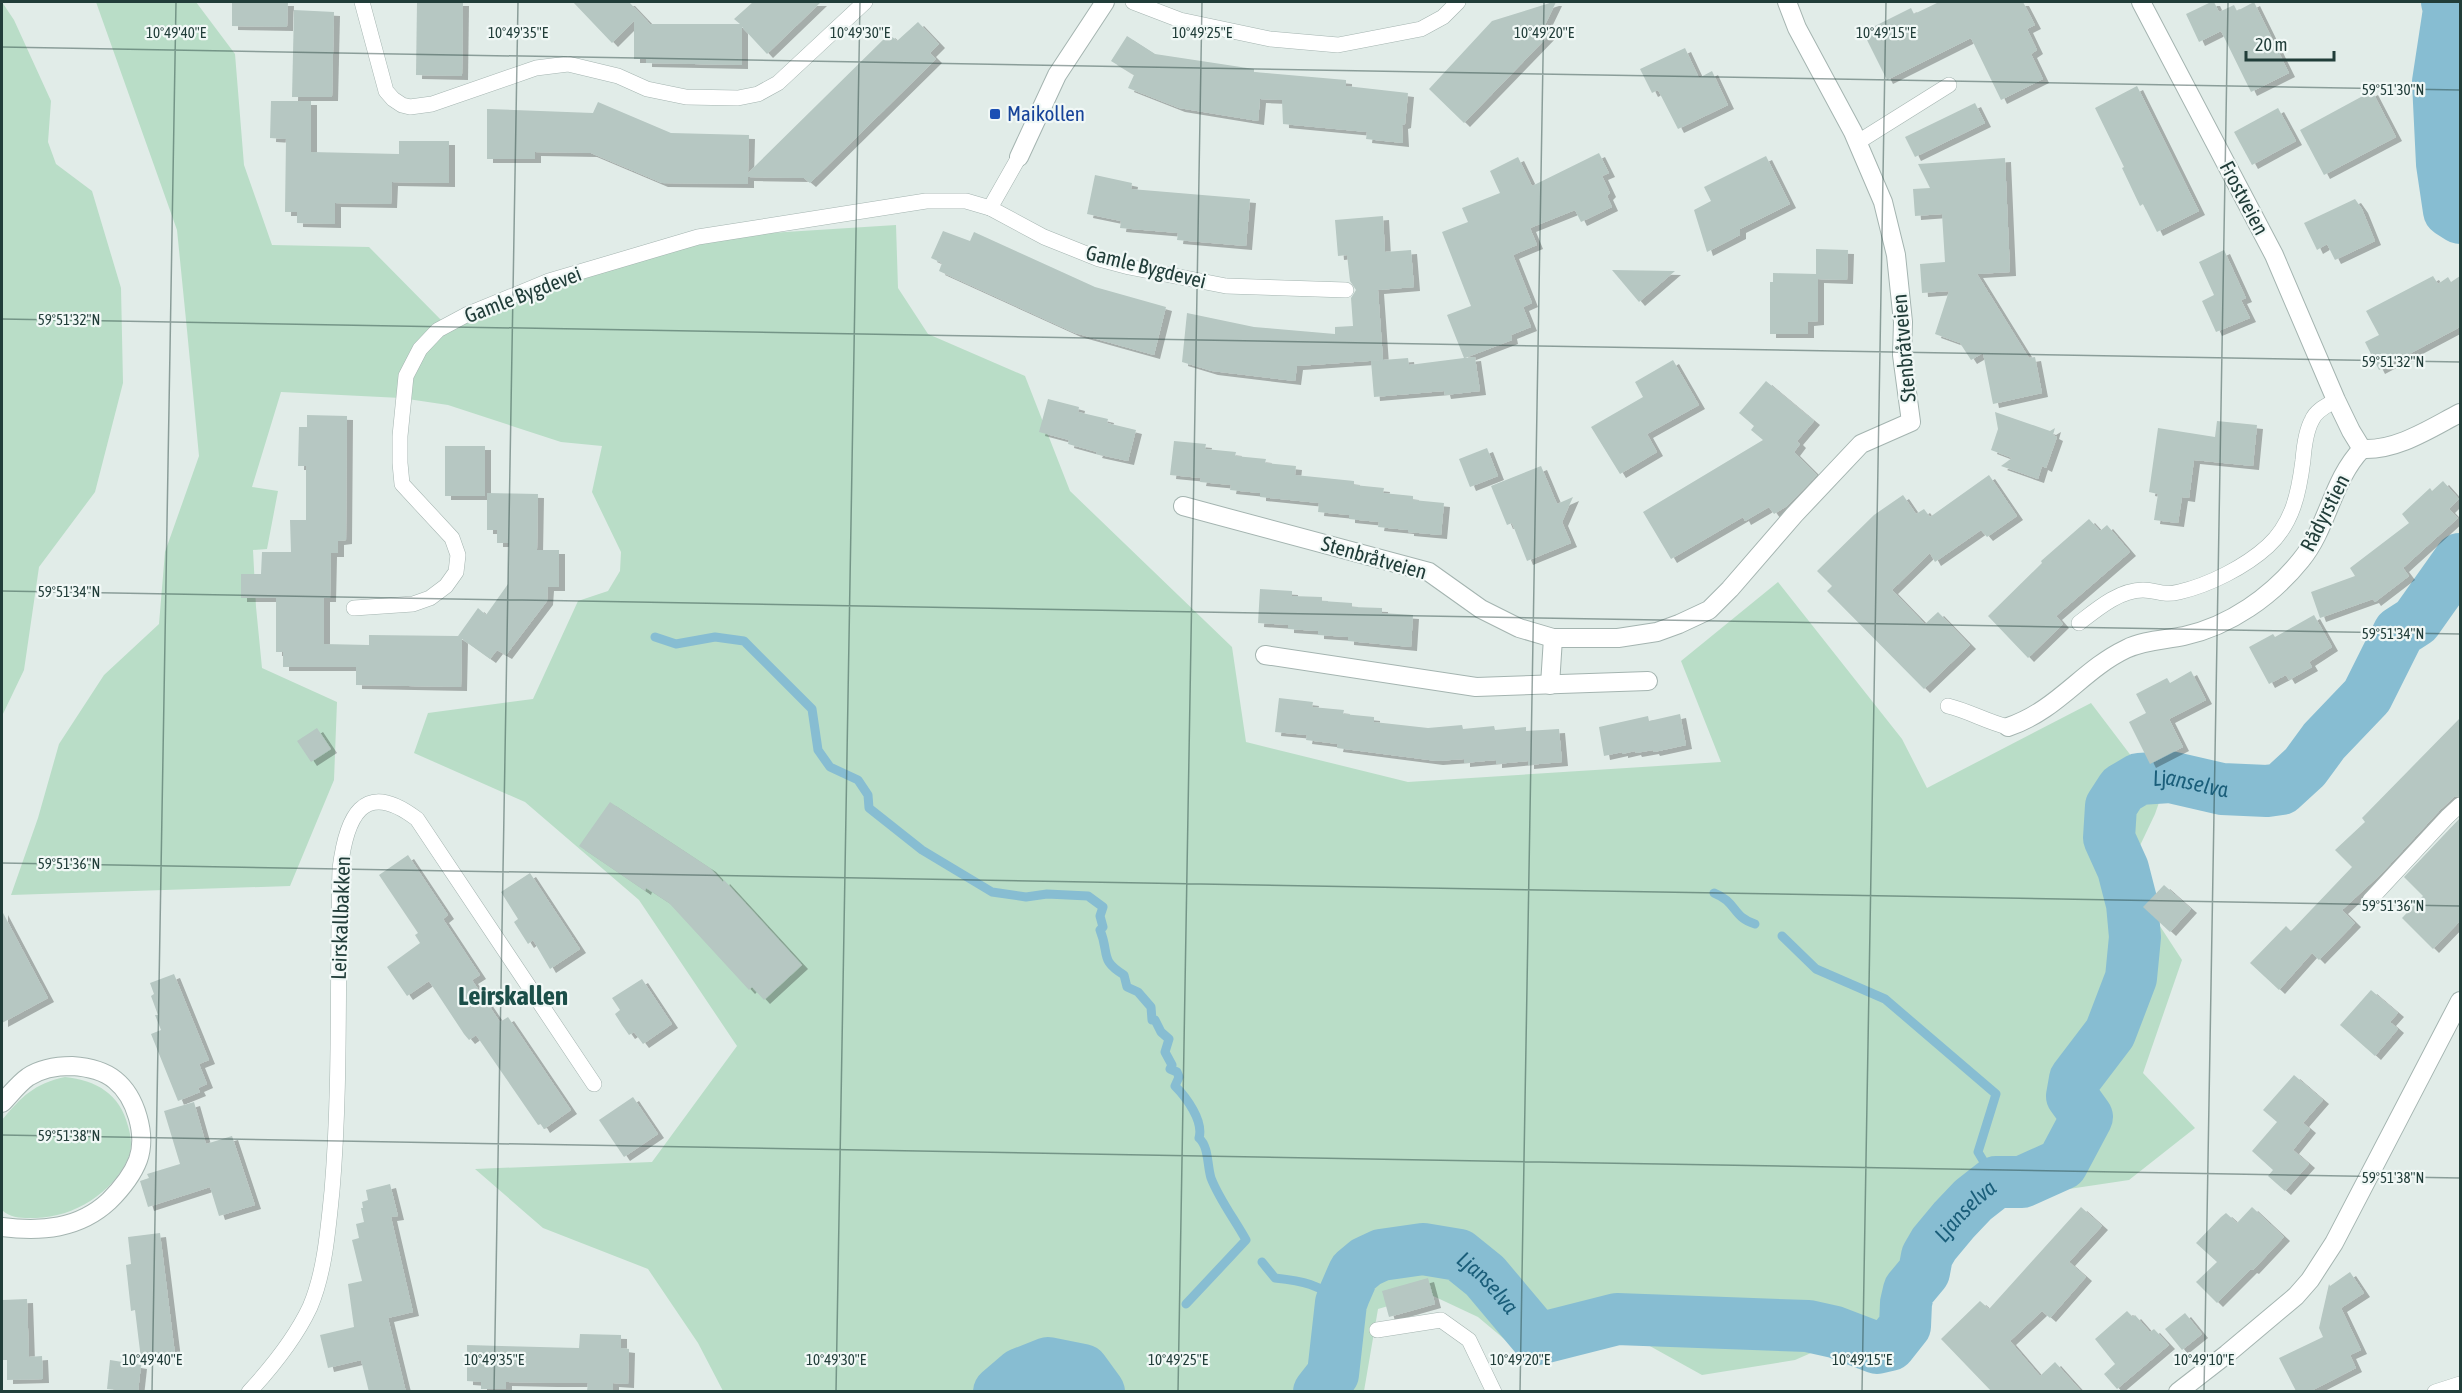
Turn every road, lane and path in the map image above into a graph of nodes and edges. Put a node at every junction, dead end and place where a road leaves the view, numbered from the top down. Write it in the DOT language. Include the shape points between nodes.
graph roads {
  1 [pos="362,2"];
  2 [pos="865,2"];
  3 [pos="1105,2"];
  4 [pos="1133,2"];
  5 [pos="1458,2"];
  6 [pos="1787,2"];
  7 [pos="2141,2"];
  8 [pos="1950,85"];
  9 [pos="1858,142"];
  10 [pos="1019,157"];
  11 [pos="990,208"];
  12 [pos="1346,290"];
  13 [pos="2336,400"];
  14 [pos="2460,413"];
  15 [pos="2362,449"];
  16 [pos="1184,506"];
  17 [pos="354,608"];
  18 [pos="2079,623"];
  19 [pos="1553,638"];
  20 [pos="1265,655"];
  21 [pos="1648,681"];
  22 [pos="1550,685"];
  23 [pos="1948,706"];
  24 [pos="2008,727"];
  25 [pos="2460,805"];
  26 [pos="2370,900"];
  27 [pos="2460,1001"];
  28 [pos="594,1084"];
  29 [pos="2,1103"];
  30 [pos="2,1227"];
  31 [pos="1377,1330"];
  32 [pos="2460,1384"];
  33 [pos="249,1392"];
  34 [pos="1494,1392"];
  35 [pos="2178,1392"];
  36 [pos="2435,1392"];
  1 -- 2 [label="lane" via="386,91 410,107 432,104 536,68 568,64 686,97 738,98 758,94 778,83"];
  3 -- 10 [label="street" via="1058,75"];
  4 -- 5 [label="lane" via="1180,20 1270,39 1338,45 1421,29 1443,17"];
  6 -- 9 [label="street, Stenbråtveien"];
  7 -- 13 [label="street, Frostveien" via="2274,255"];
  8 -- 9 [label="lane"];
  9 -- 19 [label="street, Stenbråtveien" via="1883,202 1896,255 1911,422 1861,444 1730,589 1699,615 1647,634"];
  10 -- 11 [label="lane"];
  11 -- 12 [label="lane, Gamle Bygdevei" via="1044,237 1129,267 1226,286"];
  11 -- 17 [label="lane, Gamle Bygdevei" via="966,201 926,201 698,237 549,281 438,330 420,349 406,376 400,464 402,484 452,538 458,555 456,572 430,598 413,604"];
  13 -- 15 [label="street, Frostveien"];
  13 -- 18 [label="lane" via="2312,419 2295,505 2284,528 2268,546 2202,585 2161,595 2144,590 2127,594 2102,605"];
  14 -- 15 [label="street" via="2413,437 2380,448"];
  15 -- 24 [label="street, Rådyrstien" via="2343,474 2312,544 2289,573 2255,604 2201,632 2125,649 2040,713"];
  16 -- 19 [label="street, Stenbråtveien" via="1429,572 1481,609 1519,628"];
  19 -- 22 [label="street"];
  20 -- 22 [label="street" via="1476,687"];
  21 -- 22 [label="street"];
  23 -- 24 [label="lane"];
  25 -- 26 [label="lane"];
  27 -- 35 [label="street" via="2334,1243 2310,1280"];
  28 -- 33 [label="lane, Leirskallbakken" via="417,819 386,801 361,808 346,834 340,869 338,1098 323,1259 311,1305 298,1331"];
  29 -- 30 [label="street" via="28,1077 46,1069 92,1069 116,1081 127,1095 139,1125 141,1148 128,1180 100,1209 82,1220 37,1230"];
  31 -- 34 [label="lane" via="1442,1320 1469,1340"];
  32 -- 36 [label="lane"];
}
